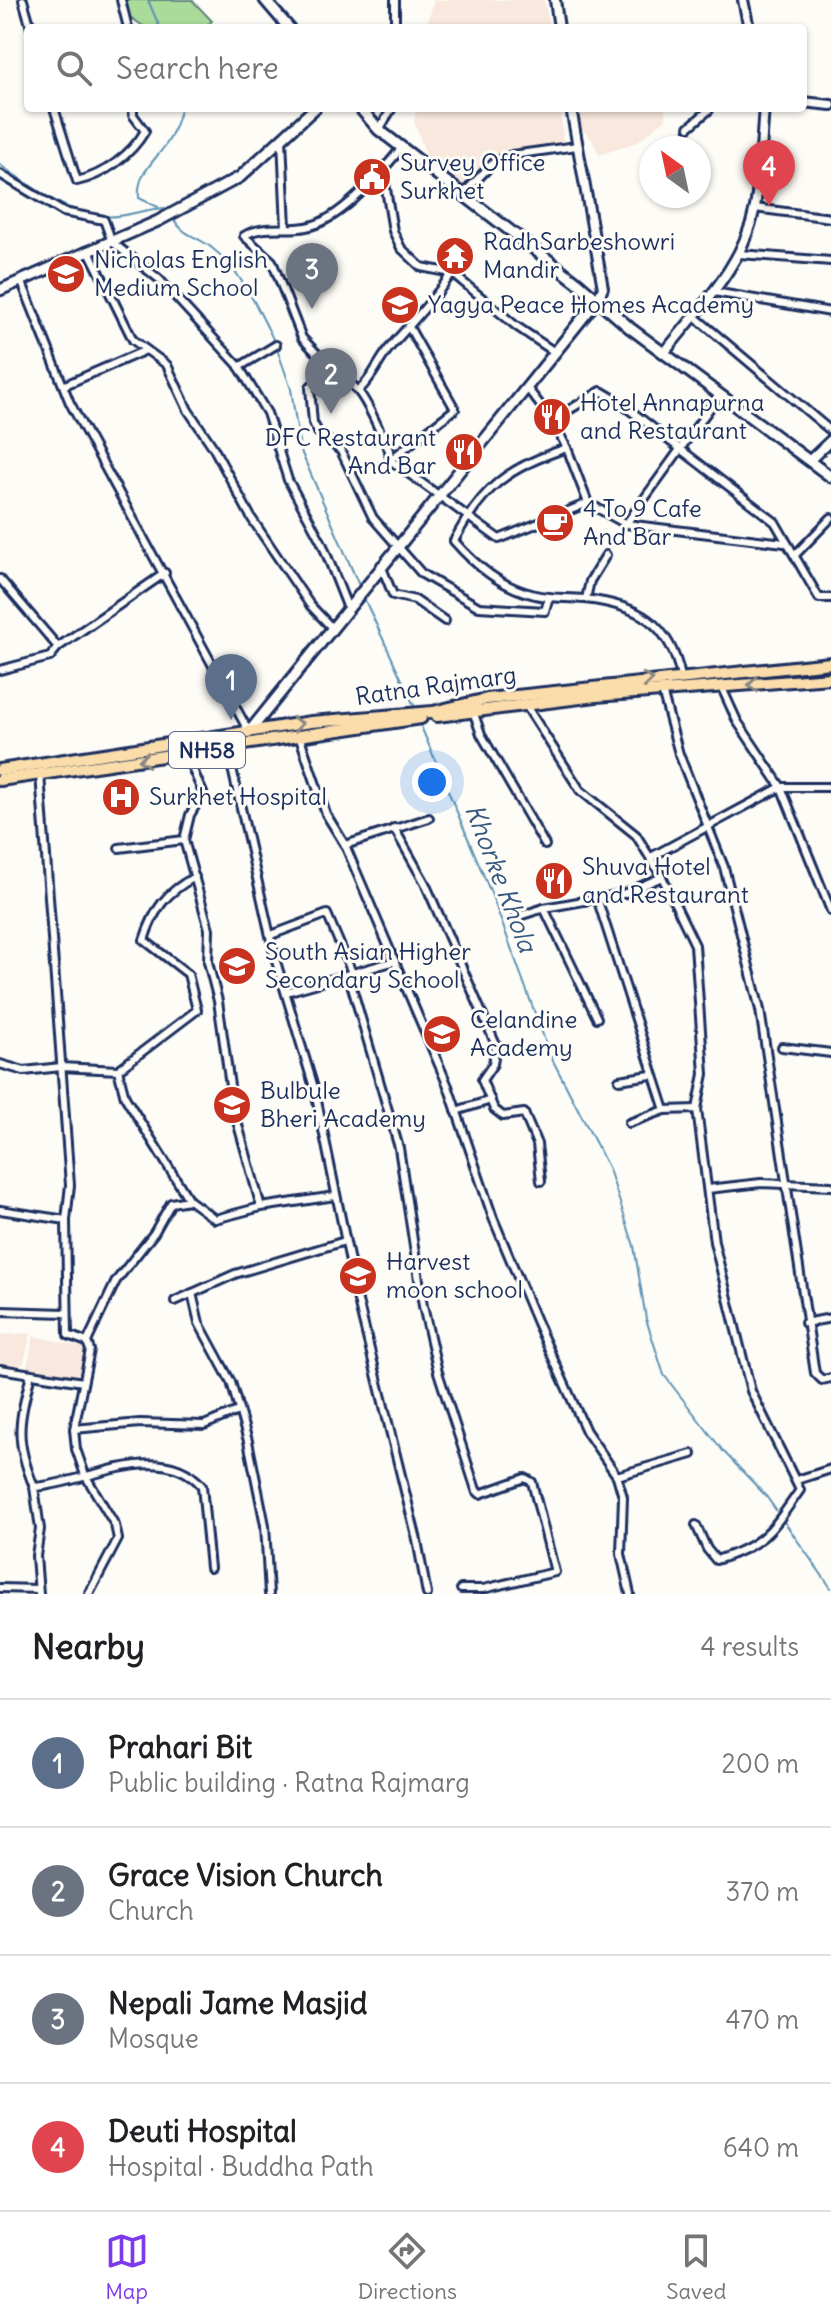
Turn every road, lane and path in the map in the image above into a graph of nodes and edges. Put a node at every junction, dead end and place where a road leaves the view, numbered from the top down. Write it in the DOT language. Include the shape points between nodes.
graph roads {
  1 [pos="23,0"];
  2 [pos="121,0"];
  3 [pos="265,0"];
  4 [pos="407,0"];
  5 [pos="555,0"];
  6 [pos="743,0"];
  7 [pos="396,2"];
  8 [pos="30,24"];
  9 [pos="127,24"];
  10 [pos="286,24"];
  11 [pos="395,24"];
  12 [pos="558,24"];
  13 [pos="748,24"];
  14 [pos="807,102"];
  15 [pos="831,105"];
  16 [pos="55,112"];
  17 [pos="133,112"];
  18 [pos="311,112"];
  19 [pos="363,112"];
  20 [pos="390,112"];
  21 [pos="572,112"];
  22 [pos="707,112"];
  23 [pos="764,112"];
  24 [pos="689,127"];
  25 [pos="379,130"];
  26 [pos="282,139"];
  27 [pos="577,146"];
  28 [pos="402,147"];
  29 [pos="383,171"];
  30 [pos="0,174"];
  31 [pos="463,194"];
  32 [pos="755,208"];
  33 [pos="831,218"];
  34 [pos="286,227"];
  35 [pos="112,242"];
  36 [pos="89,251"];
  37 [pos="739,254"];
  38 [pos="831,261"];
  39 [pos="452,273"];
  40 [pos="21,280"];
  41 [pos="0,290"];
  42 [pos="714,292"];
  43 [pos="598,299"];
  44 [pos="831,312"];
  45 [pos="694,316"];
  46 [pos="409,327"];
  47 [pos="276,345"];
  48 [pos="146,350"];
  49 [pos="665,352"];
  50 [pos="556,353"];
  51 [pos="239,367"];
  52 [pos="325,372"];
  53 [pos="65,385"];
  54 [pos="527,388"];
  55 [pos="359,390"];
  56 [pos="721,393"];
  57 [pos="552,420"];
  58 [pos="831,431"];
  59 [pos="831,440"];
  60 [pos="567,448"];
  61 [pos="678,448"];
  62 [pos="811,459"];
  63 [pos="390,460"];
  64 [pos="831,477"];
  65 [pos="442,498"];
  66 [pos="588,503"];
  67 [pos="467,517"];
  68 [pos="831,518"];
  69 [pos="626,524"];
  70 [pos="784,543"];
  71 [pos="398,544"];
  72 [pos="606,555"];
  73 [pos="795,555"];
  74 [pos="381,565"];
  75 [pos="165,573"];
  76 [pos="0,579"];
  77 [pos="549,597"];
  78 [pos="831,598"];
  79 [pos="586,599"];
  80 [pos="347,606"];
  81 [pos="445,621"];
  82 [pos="332,628"];
  83 [pos="58,647"];
  84 [pos="831,663"];
  85 [pos="0,670"];
  86 [pos="681,677"];
  87 [pos="831,678"];
  88 [pos="722,688"];
  89 [pos="662,691"];
  90 [pos="525,704"];
  91 [pos="473,711"];
  92 [pos="436,714"];
  93 [pos="412,716"];
  94 [pos="269,728"];
  95 [pos="249,732"];
  96 [pos="300,738"];
  97 [pos="226,740"];
  98 [pos="272,740"];
  99 [pos="186,754"];
  100 [pos="40,769"];
  101 [pos="0,770"];
  102 [pos="0,780"];
  103 [pos="781,787"];
  104 [pos="831,787"];
  105 [pos="429,818"];
  106 [pos="705,825"];
  107 [pos="394,828"];
  108 [pos="184,840"];
  109 [pos="345,845"];
  110 [pos="545,845"];
  111 [pos="119,848"];
  112 [pos="651,857"];
  113 [pos="195,877"];
  114 [pos="662,877"];
  115 [pos="597,898"];
  116 [pos="544,908"];
  117 [pos="831,911"];
  118 [pos="516,917"];
  119 [pos="271,935"];
  120 [pos="395,961"];
  121 [pos="351,976"];
  122 [pos="286,992"];
  123 [pos="597,1018"];
  124 [pos="782,1047"];
  125 [pos="831,1053"];
  126 [pos="0,1064"];
  127 [pos="61,1067"];
  128 [pos="118,1070"];
  129 [pos="651,1075"];
  130 [pos="619,1080"];
  131 [pos="491,1100"];
  132 [pos="697,1109"];
  133 [pos="665,1110"];
  134 [pos="456,1111"];
  135 [pos="629,1123"];
  136 [pos="541,1181"];
  137 [pos="786,1185"];
  138 [pos="831,1186"];
  139 [pos="708,1189"];
  140 [pos="335,1196"];
  141 [pos="189,1200"];
  142 [pos="261,1207"];
  143 [pos="0,1210"];
  144 [pos="66,1220"];
  145 [pos="345,1241"];
  146 [pos="192,1293"];
  147 [pos="175,1301"];
  148 [pos="0,1311"];
  149 [pos="66,1313"];
  150 [pos="831,1318"];
  151 [pos="805,1323"];
  152 [pos="87,1342"];
  153 [pos="0,1369"];
  154 [pos="31,1374"];
  155 [pos="831,1378"];
  156 [pos="83,1382"];
  157 [pos="238,1411"];
  158 [pos="74,1429"];
  159 [pos="692,1454"];
  160 [pos="831,1469"];
  161 [pos="85,1475"];
  162 [pos="617,1476"];
  163 [pos="797,1480"];
  164 [pos="34,1487"];
  165 [pos="696,1525"];
  166 [pos="210,1568"];
  167 [pos="0,1588"];
  168 [pos="461,1589"];
  169 [pos="38,1591"];
  170 [pos="89,1594"];
  171 [pos="269,1594"];
  172 [pos="427,1594"];
  173 [pos="630,1594"];
  1 -- 8 [label="street"];
  2 -- 9 [label="street"];
  3 -- 10 [label="main road"];
  4 -- 7 [label="street"];
  5 -- 12 [label="street"];
  6 -- 13 [label="street"];
  7 -- 11 [label="street"];
  14 -- 15 [label="street"];
  16 -- 17 [label="street" via="77,181 106,170 140,140 145,131"];
  18 -- 26 [label="main road"];
  19 -- 25 [label="main road"];
  20 -- 25 [label="street"];
  21 -- 27 [label="street"];
  22 -- 24 [label="street"];
  23 -- 32 [label="street"];
  25 -- 28 [label="main road"];
  26 -- 34 [label="street"];
  26 -- 35 [label="main road" via="240,177"];
  27 -- 31 [label="street" via="494,162"];
  27 -- 43 [label="street" via="603,288"];
  28 -- 29 [label="street"];
  28 -- 31 [label="main road"];
  29 -- 34 [label="street" via="325,220"];
  29 -- 39 [label="street" via="401,248 421,267"];
  30 -- 35 [label="street" via="63,212 104,220"];
  31 -- 43 [label="main road"];
  32 -- 33 [label="street"];
  32 -- 37 [label="street"];
  34 -- 52 [label="street" via="244,236 272,261 302,338 325,362"];
  35 -- 36 [label="main road"];
  35 -- 51 [label="street" via="159,279"];
  36 -- 40 [label="main road"];
  36 -- 48 [label="street" via="133,340"];
  37 -- 38 [label="street"];
  37 -- 42 [label="street"];
  39 -- 46 [label="street"];
  39 -- 50 [label="street"];
  40 -- 41 [label="main road"];
  40 -- 53 [label="street"];
  42 -- 44 [label="street"];
  42 -- 45 [label="street"];
  43 -- 49 [label="main road"];
  43 -- 50 [label="main road"];
  45 -- 49 [label="street"];
  45 -- 58 [label="street"];
  46 -- 55 [label="street"];
  46 -- 63 [label="street" via="455,409"];
  47 -- 51 [label="street"];
  48 -- 53 [label="street"];
  48 -- 82 [label="street" via="167,365 252,519 310,605"];
  49 -- 56 [label="main road"];
  50 -- 54 [label="main road"];
  51 -- 80 [label="street" via="267,413 288,480 322,543"];
  52 -- 55 [label="street" via="338,374"];
  52 -- 71 [label="street" via="310,387 313,423 341,451 373,518"];
  53 -- 75 [label="street" via="70,403"];
  54 -- 57 [label="street"];
  54 -- 65 [label="main road"];
  55 -- 63 [label="street"];
  56 -- 61 [label="street"];
  56 -- 62 [label="main road"];
  57 -- 60 [label="street"];
  57 -- 61 [label="street" via="601,391"];
  59 -- 62 [label="street"];
  60 -- 66 [label="street"];
  60 -- 67 [label="street" via="531,460 498,480"];
  61 -- 69 [label="street"];
  61 -- 70 [label="street" via="775,522"];
  62 -- 64 [label="main road"];
  63 -- 65 [label="street"];
  65 -- 67 [label="street"];
  65 -- 71 [label="main road"];
  66 -- 67 [label="street" via="499,539"];
  66 -- 69 [label="street"];
  67 -- 77 [label="street" via="454,541 473,564 502,583"];
  68 -- 73 [label="street"];
  69 -- 70 [label="street"];
  70 -- 73 [label="street"];
  71 -- 74 [label="main road"];
  71 -- 77 [label="street" via="422,574 479,607 545,611"];
  72 -- 79 [label="street"];
  73 -- 78 [label="street" via="819,598"];
  74 -- 80 [label="main road"];
  74 -- 81 [label="street" via="393,595 415,600"];
  75 -- 83 [label="street"];
  75 -- 95 [label="street"];
  76 -- 83 [label="street"];
  77 -- 79 [label="street"];
  79 -- 86 [label="street" via="641,613 665,632"];
  80 -- 82 [label="main road"];
  82 -- 95 [label="main road"];
  83 -- 85 [label="street" via="50,657"];
  84 -- 86 [label="main road, Ratna Rajmarg / NH58"];
  92 -- 86 [label="main road, Ratna Rajmarg / NH58, one-way" via="487,699"];
  87 -- 88 [label="main road, Ratna Rajmarg / NH58, one-way"];
  88 -- 89 [label="main road, Ratna Rajmarg / NH58"];
  88 -- 103 [label="street" via="737,721"];
  89 -- 90 [label="main road, Ratna Rajmarg / NH58"];
  89 -- 106 [label="street"];
  90 -- 91 [label="main road, Ratna Rajmarg / NH58"];
  90 -- 112 [label="street" via="580,790 636,835"];
  91 -- 92 [label="main road, Ratna Rajmarg / NH58"];
  91 -- 110 [label="street"];
  92 -- 93 [label="main road, Ratna Rajmarg / NH58"];
  94 -- 93 [label="main road, Ratna Rajmarg / NH58, one-way"];
  93 -- 96 [label="main road, NH58"];
  94 -- 95 [label="main road, Ratna Rajmarg / NH58"];
  94 -- 98 [label="main road"];
  95 -- 97 [label="main road, Ratna Rajmarg / NH58"];
  96 -- 98 [label="main road, NH58"];
  96 -- 109 [label="street" via="326,814"];
  97 -- 98 [label="main road, NH58"];
  97 -- 99 [label="main road, NH58"];
  97 -- 100 [label="main road, Ratna Rajmarg / NH58"];
  97 -- 119 [label="street"];
  99 -- 100 [label="main road, NH58, one-way"];
  99 -- 108 [label="street" via="203,793"];
  100 -- 101 [label="main road, Ratna Rajmarg / NH58"];
  100 -- 102 [label="main road, NH58"];
  100 -- 127 [label="street"];
  103 -- 104 [label="street"];
  103 -- 106 [label="street"];
  103 -- 117 [label="street"];
  105 -- 107 [label="street"];
  106 -- 112 [label="street"];
  106 -- 137 [label="street" via="724,867 760,1010"];
  107 -- 109 [label="street"];
  107 -- 131 [label="street" via="425,883 496,1045 493,1064 482,1080"];
  108 -- 111 [label="street"];
  108 -- 113 [label="street"];
  109 -- 120 [label="street"];
  112 -- 114 [label="street"];
  113 -- 128 [label="street" via="162,899 144,940 188,974 197,1010"];
  113 -- 142 [label="street" via="209,929 208,962 233,1107"];
  114 -- 115 [label="street" via="623,894"];
  114 -- 132 [label="street" via="695,945 704,1074"];
  115 -- 116 [label="street"];
  115 -- 129 [label="street"];
  116 -- 118 [label="street"];
  116 -- 123 [label="street"];
  119 -- 121 [label="street" via="327,914"];
  119 -- 122 [label="street"];
  120 -- 121 [label="street"];
  120 -- 134 [label="street"];
  121 -- 122 [label="street"];
  121 -- 168 [label="street" via="399,1148 438,1372 476,1490 480,1494 525,1478 532,1482 555,1572"];
  122 -- 140 [label="street" via="315,1091"];
  124 -- 125 [label="street"];
  126 -- 127 [label="street" via="24,1071"];
  127 -- 128 [label="street"];
  127 -- 144 [label="street" via="70,1185"];
  128 -- 141 [label="street" via="125,1097"];
  129 -- 130 [label="street"];
  129 -- 133 [label="street"];
  131 -- 134 [label="street"];
  131 -- 136 [label="street" via="503,1116 524,1113 537,1144"];
  132 -- 133 [label="street"];
  132 -- 139 [label="street"];
  133 -- 135 [label="street"];
  134 -- 162 [label="street" via="537,1323 586,1431"];
  137 -- 138 [label="street"];
  137 -- 139 [label="street"];
  137 -- 151 [label="street"];
  139 -- 163 [label="street" via="717,1258 751,1391"];
  140 -- 142 [label="street"];
  140 -- 145 [label="street"];
  141 -- 142 [label="street" via="215,1219"];
  141 -- 152 [label="street" via="171,1203 116,1281"];
  143 -- 144 [label="street"];
  144 -- 149 [label="street"];
  145 -- 146 [label="street" via="235,1274"];
  145 -- 172 [label="street"];
  146 -- 147 [label="street"];
  146 -- 157 [label="street" via="199,1323 231,1382"];
  148 -- 149 [label="street"];
  149 -- 152 [label="street" via="68,1335"];
  150 -- 151 [label="street"];
  151 -- 155 [label="street" via="817,1378"];
  152 -- 156 [label="street"];
  153 -- 154 [label="street"];
  154 -- 156 [label="street"];
  154 -- 164 [label="street" via="18,1434"];
  156 -- 158 [label="street"];
  157 -- 158 [label="street" via="204,1425"];
  157 -- 171 [label="street" via="265,1525"];
  158 -- 161 [label="street"];
  159 -- 162 [label="street"];
  160 -- 163 [label="street"];
  161 -- 164 [label="street"];
  161 -- 166 [label="street" via="173,1464 186,1470 202,1486"];
  161 -- 170 [label="street" via="118,1539"];
  162 -- 173 [label="street" via="623,1497 621,1554"];
  163 -- 165 [label="street" via="800,1490 773,1530 741,1552 716,1560"];
  164 -- 169 [label="street" via="40,1529"];
  167 -- 169 [label="street"];
}
